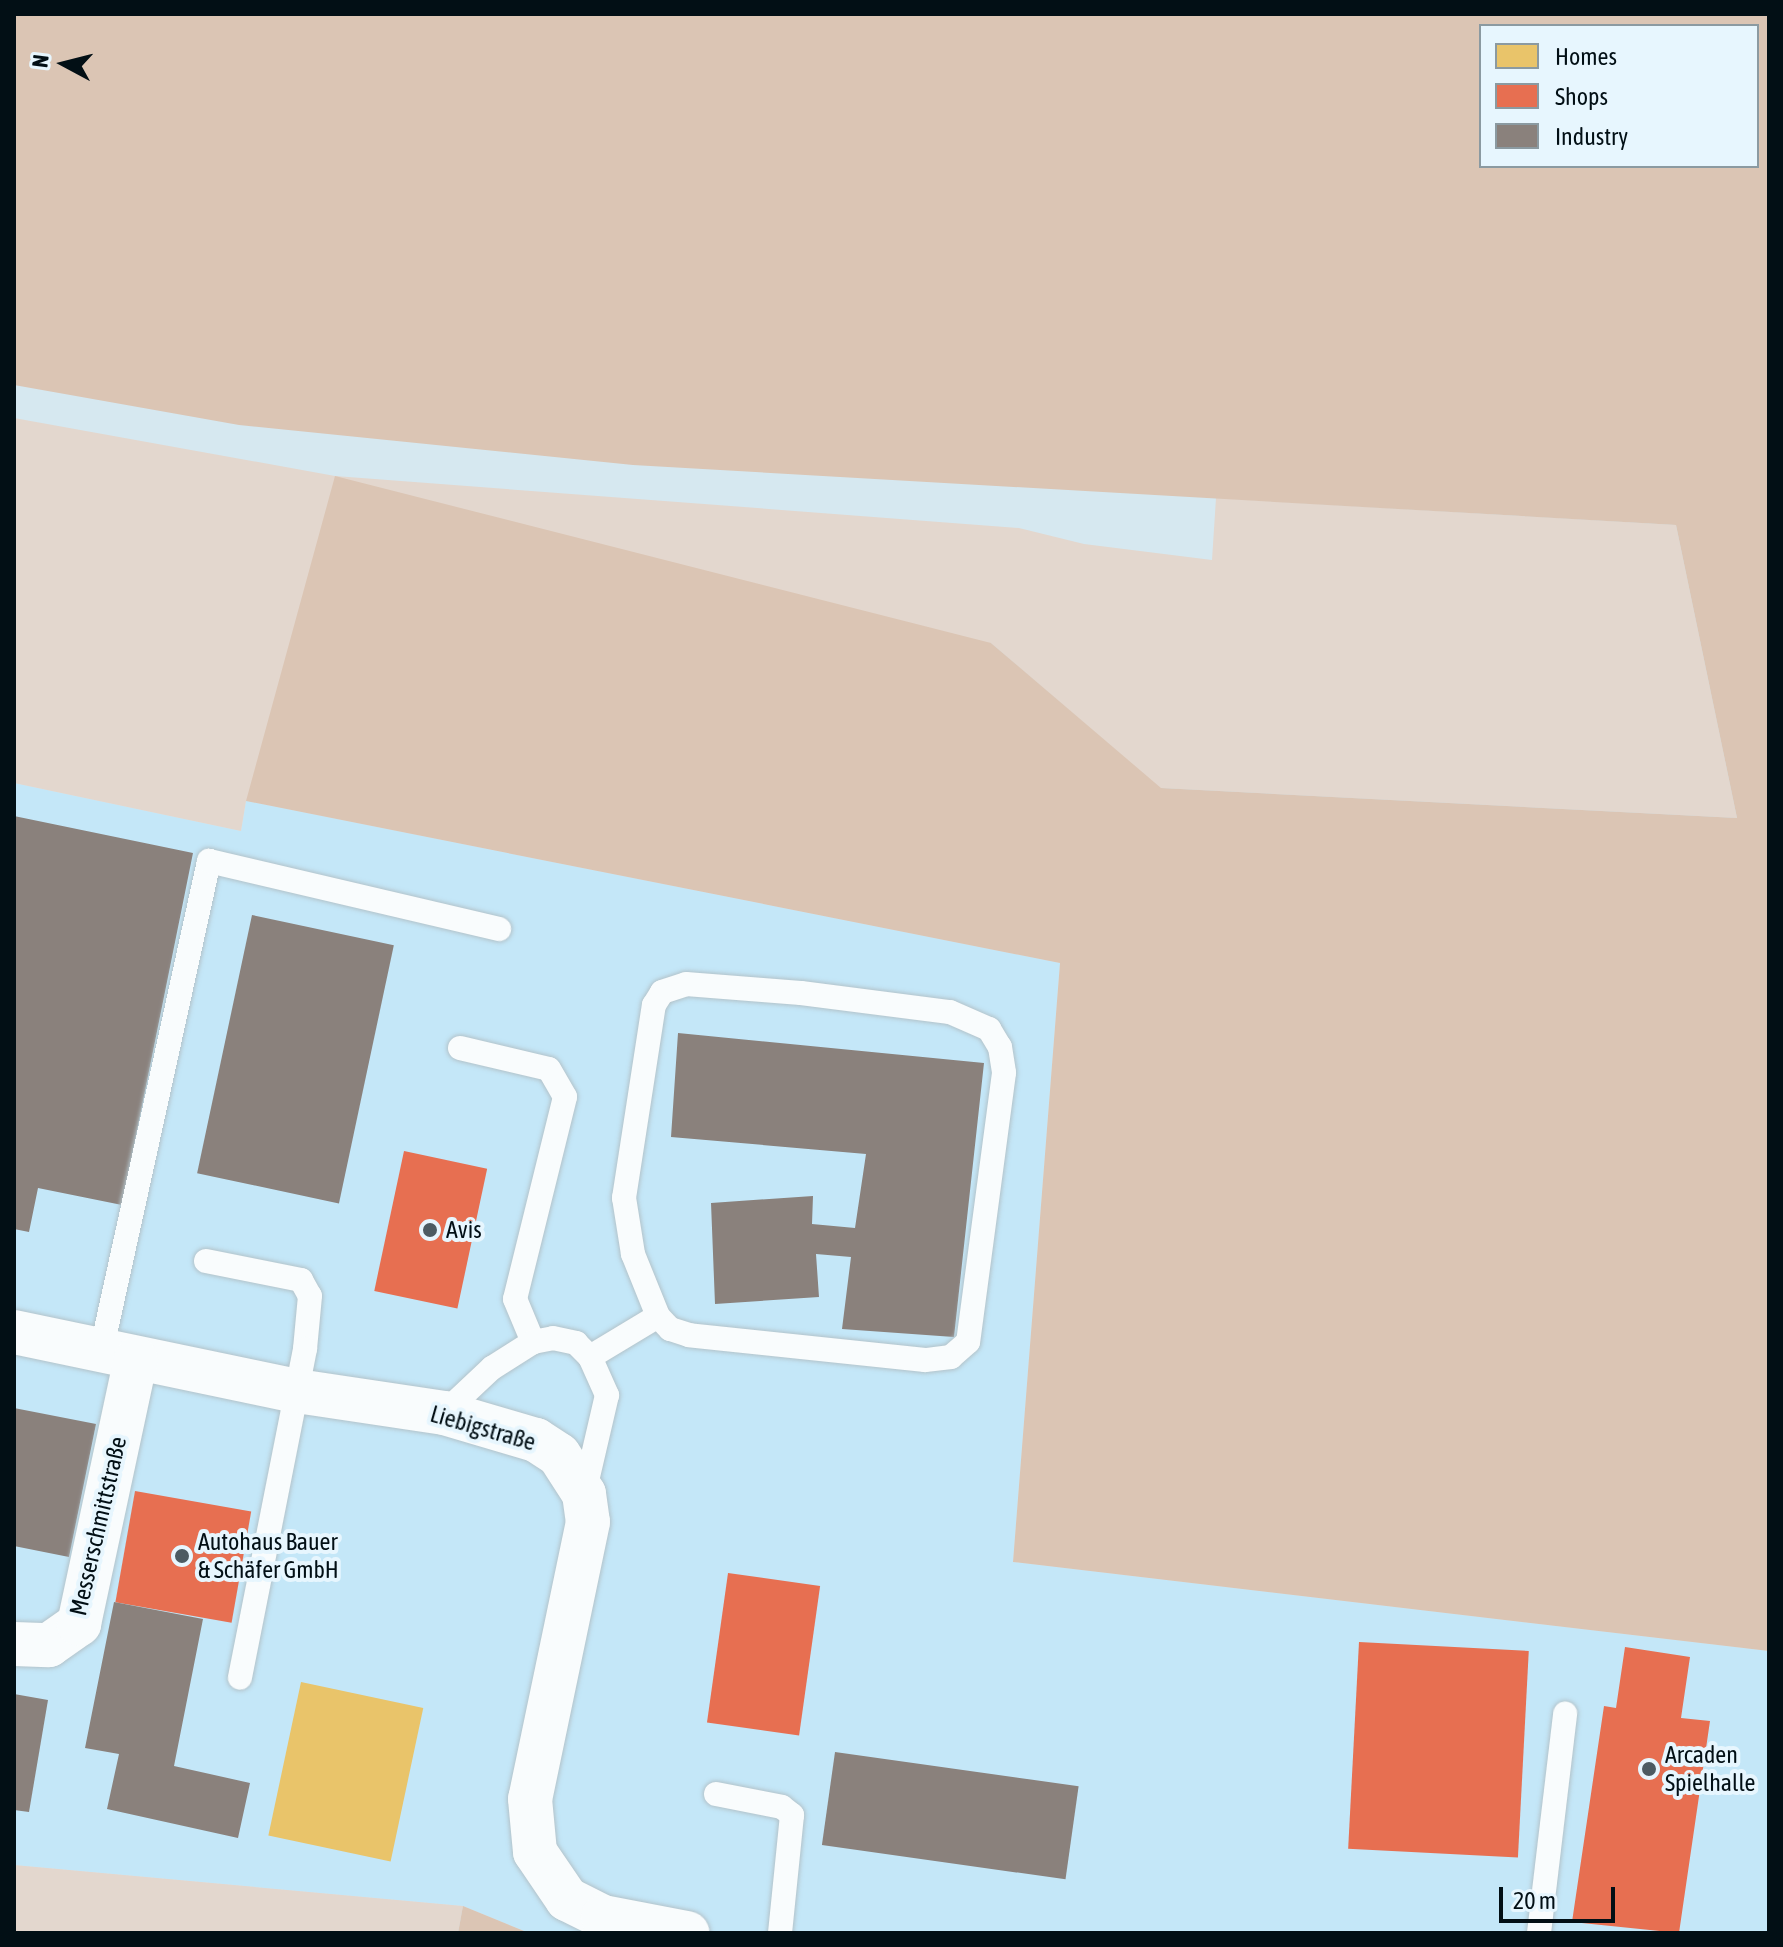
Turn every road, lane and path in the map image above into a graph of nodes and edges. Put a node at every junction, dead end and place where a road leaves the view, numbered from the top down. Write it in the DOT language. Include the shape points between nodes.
graph roads {
  1 [pos="499,929"];
  2 [pos="460,1048"];
  3 [pos="206,1261"];
  4 [pos="658,1316"];
  5 [pos="14,1332"];
  6 [pos="533,1342"];
  7 [pos="118,1356"];
  8 [pos="590,1357"];
  9 [pos="297,1391"];
  10 [pos="444,1413"];
  11 [pos="584,1494"];
  12 [pos="14,1644"];
  13 [pos="240,1678"];
  14 [pos="1565,1714"];
  15 [pos="716,1794"];
  16 [pos="685,1933"];
  17 [pos="780,1933"];
  18 [pos="1539,1933"];
  1 -- 7 [label="lane" via="209,861"];
  2 -- 6 [label="lane" via="549,1069 565,1097 515,1299"];
  3 -- 9 [label="lane" via="301,1280 311,1309"];
  4 -- 4 [label="lane" via="633,1254 624,1198 654,1005 662,992 686,984 801,993 950,1012 989,1029 1000,1047 1004,1073 968,1342 951,1357 925,1360 689,1335 670,1329"];
  4 -- 8 [label="lane"];
  5 -- 7 [label="street, Liebigstraße"];
  6 -- 8 [label="lane" via="553,1338 576,1343"];
  6 -- 10 [label="lane" via="492,1368"];
  7 -- 9 [label="street, Liebigstraße"];
  7 -- 12 [label="street, Messerschmittstraße" via="79,1624 49,1645"];
  8 -- 11 [label="lane" via="607,1395"];
  9 -- 10 [label="street, Liebigstraße"];
  9 -- 13 [label="lane"];
  10 -- 11 [label="street, Liebigstraße" via="536,1440 559,1455"];
  11 -- 16 [label="street" via="588,1522 530,1799 535,1852 567,1899 603,1917"];
  14 -- 18 [label="lane"];
  15 -- 17 [label="lane" via="782,1807 792,1815"];
}
